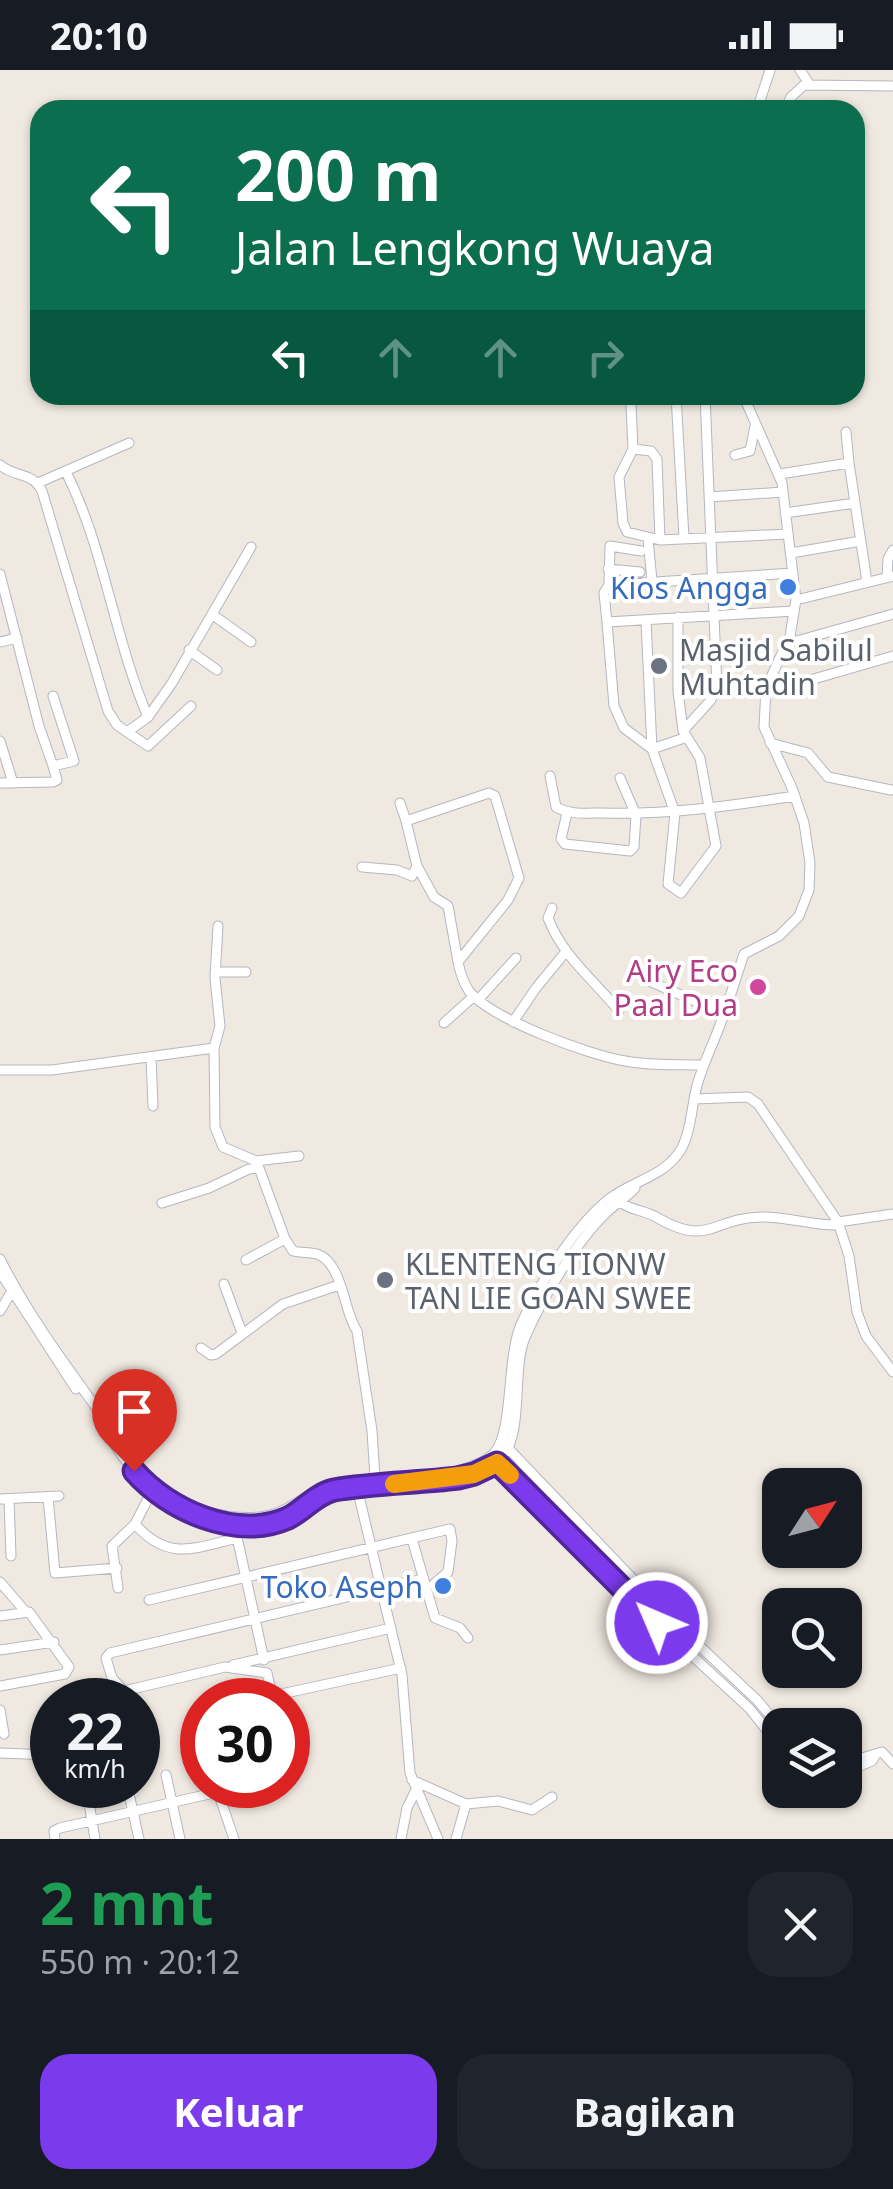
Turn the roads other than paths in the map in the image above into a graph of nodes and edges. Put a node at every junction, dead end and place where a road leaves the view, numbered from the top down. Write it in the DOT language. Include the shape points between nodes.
graph roads {
  1 [pos="770,70"];
  2 [pos="800,70"];
  3 [pos="810,84"];
  4 [pos="893,86"];
  5 [pos="760,100"];
  6 [pos="792,100"];
  7 [pos="631,405"];
  8 [pos="677,405"];
  9 [pos="705,405"];
  10 [pos="746,405"];
  11 [pos="755,424"];
  12 [pos="846,432"];
  13 [pos="130,443"];
  14 [pos="633,449"];
  15 [pos="735,456"];
  16 [pos="849,462"];
  17 [pos="0,465"];
  18 [pos="66,474"];
  19 [pos="780,474"];
  20 [pos="38,483"];
  21 [pos="783,492"];
  22 [pos="709,497"];
  23 [pos="855,503"];
  24 [pos="786,513"];
  25 [pos="788,534"];
  26 [pos="709,537"];
  27 [pos="684,538"];
  28 [pos="648,539"];
  29 [pos="660,540"];
  30 [pos="861,541"];
  31 [pos="251,548"];
  32 [pos="641,551"];
  33 [pos="892,552"];
  34 [pos="791,554"];
  35 [pos="608,570"];
  36 [pos="640,572"];
  37 [pos="793,573"];
  38 [pos="0,574"];
  39 [pos="890,576"];
  40 [pos="713,578"];
  41 [pos="652,582"];
  42 [pos="867,582"];
  43 [pos="609,585"];
  44 [pos="795,606"];
  45 [pos="893,614"];
  46 [pos="213,615"];
  47 [pos="715,615"];
  48 [pos="678,617"];
  49 [pos="646,621"];
  50 [pos="607,622"];
  51 [pos="17,638"];
  52 [pos="0,642"];
  53 [pos="251,642"];
  54 [pos="786,644"];
  55 [pos="189,650"];
  56 [pos="893,656"];
  57 [pos="218,670"];
  58 [pos="766,688"];
  59 [pos="53,696"];
  60 [pos="191,706"];
  61 [pos="148,717"];
  62 [pos="624,728"];
  63 [pos="127,732"];
  64 [pos="685,734"];
  65 [pos="614,736"];
  66 [pos="0,741"];
  67 [pos="770,743"];
  68 [pos="652,749"];
  69 [pos="53,766"];
  70 [pos="550,776"];
  71 [pos="620,778"];
  72 [pos="13,783"];
  73 [pos="0,784"];
  74 [pos="891,790"];
  75 [pos="794,796"];
  76 [pos="400,803"];
  77 [pos="711,808"];
  78 [pos="675,812"];
  79 [pos="567,813"];
  80 [pos="636,815"];
  81 [pos="406,821"];
  82 [pos="417,866"];
  83 [pos="362,867"];
  84 [pos="552,908"];
  85 [pos="218,926"];
  86 [pos="564,954"];
  87 [pos="516,958"];
  88 [pos="458,962"];
  89 [pos="216,972"];
  90 [pos="246,972"];
  91 [pos="647,980"];
  92 [pos="476,998"];
  93 [pos="619,1011"];
  94 [pos="724,1014"];
  95 [pos="513,1022"];
  96 [pos="444,1023"];
  97 [pos="214,1048"];
  98 [pos="151,1057"];
  99 [pos="703,1065"];
  100 [pos="0,1070"];
  101 [pos="694,1099"];
  102 [pos="153,1106"];
  103 [pos="299,1156"];
  104 [pos="640,1182"];
  105 [pos="620,1202"];
  106 [pos="162,1203"];
  107 [pos="893,1214"];
  108 [pos="839,1224"];
  109 [pos="285,1239"];
  110 [pos="573,1249"];
  111 [pos="0,1259"];
  112 [pos="246,1260"];
  113 [pos="0,1272"];
  114 [pos="224,1284"];
  115 [pos="339,1285"];
  116 [pos="13,1290"];
  117 [pos="0,1312"];
  118 [pos="242,1333"];
  119 [pos="201,1348"];
  120 [pos="893,1372"];
  121 [pos="508,1448"];
  122 [pos="497,1463"];
  123 [pos="375,1478"];
  124 [pos="357,1488"];
  125 [pos="152,1491"];
  126 [pos="4,1499"];
  127 [pos="233,1520"];
  128 [pos="135,1524"];
  129 [pos="237,1538"];
  130 [pos="412,1538"];
  131 [pos="372,1548"];
  132 [pos="12,1556"];
  133 [pos="117,1568"];
  134 [pos="245,1579"];
  135 [pos="423,1579"];
  136 [pos="0,1582"];
  137 [pos="434,1584"];
  138 [pos="118,1588"];
  139 [pos="382,1589"];
  140 [pos="149,1600"];
  141 [pos="25,1611"];
  142 [pos="0,1616"];
  143 [pos="253,1618"];
  144 [pos="391,1628"];
  145 [pos="468,1638"];
  146 [pos="54,1642"];
  147 [pos="0,1650"];
  148 [pos="264,1658"];
  149 [pos="225,1667"];
  150 [pos="400,1668"];
  151 [pos="267,1673"];
  152 [pos="0,1686"];
  153 [pos="754,1705"];
  154 [pos="0,1710"];
  155 [pos="762,1712"];
  156 [pos="762,1718"];
  157 [pos="4,1734"];
  158 [pos="0,1753"];
  159 [pos="30,1754"];
  160 [pos="875,1756"];
  161 [pos="862,1759"];
  162 [pos="862,1764"];
  163 [pos="893,1764"];
  164 [pos="166,1775"];
  165 [pos="412,1780"];
  166 [pos="415,1792"];
  167 [pos="552,1797"];
  168 [pos="172,1801"];
  169 [pos="466,1804"];
  170 [pos="90,1808"];
  171 [pos="132,1808"];
  172 [pos="133,1811"];
  173 [pos="92,1820"];
  174 [pos="55,1839"];
  175 [pos="96,1839"];
  176 [pos="139,1839"];
  177 [pos="180,1839"];
  178 [pos="232,1839"];
  179 [pos="402,1839"];
  180 [pos="438,1839"];
  181 [pos="456,1839"];
  1 -- 5 [label="street"];
  2 -- 3 [label="street"];
  3 -- 4 [label="street"];
  3 -- 6 [label="street"];
  7 -- 14 [label="street"];
  8 -- 27 [label="street"];
  9 -- 22 [label="street"];
  10 -- 11 [label="street"];
  11 -- 15 [label="street" via="751,449"];
  11 -- 19 [label="street"];
  12 -- 16 [label="street"];
  13 -- 18 [label="street"];
  14 -- 28 [label="street" via="619,478 622,522 627,532"];
  14 -- 29 [label="street" via="651,451 656,459"];
  16 -- 19 [label="street"];
  16 -- 23 [label="street"];
  17 -- 20 [label="street"];
  18 -- 20 [label="street"];
  18 -- 61 [label="street" via="90,526"];
  19 -- 21 [label="street"];
  20 -- 63 [label="street" via="108,711"];
  21 -- 22 [label="street"];
  21 -- 24 [label="street"];
  22 -- 26 [label="street"];
  23 -- 24 [label="street"];
  23 -- 30 [label="street"];
  24 -- 25 [label="street"];
  25 -- 26 [label="street"];
  25 -- 34 [label="street"];
  26 -- 27 [label="street"];
  26 -- 40 [label="street"];
  27 -- 29 [label="street"];
  28 -- 29 [label="street"];
  28 -- 41 [label="street"];
  30 -- 34 [label="street"];
  30 -- 42 [label="street"];
  31 -- 46 [label="street"];
  32 -- 35 [label="street" via="610,546"];
  33 -- 39 [label="street"];
  34 -- 37 [label="street"];
  35 -- 36 [label="street"];
  35 -- 43 [label="street"];
  37 -- 40 [label="street"];
  37 -- 44 [label="street"];
  38 -- 51 [label="street"];
  39 -- 42 [label="street"];
  40 -- 41 [label="street"];
  40 -- 47 [label="street"];
  41 -- 43 [label="street"];
  42 -- 44 [label="street"];
  43 -- 50 [label="street"];
  44 -- 47 [label="street"];
  44 -- 54 [label="street"];
  45 -- 54 [label="street"];
  46 -- 53 [label="street"];
  46 -- 55 [label="street"];
  47 -- 48 [label="street"];
  47 -- 64 [label="street" via="716,694"];
  48 -- 49 [label="street"];
  48 -- 64 [label="street"];
  49 -- 50 [label="street"];
  49 -- 68 [label="street"];
  50 -- 62 [label="street" via="612,694"];
  51 -- 52 [label="street"];
  51 -- 69 [label="street"];
  54 -- 58 [label="street"];
  55 -- 57 [label="street"];
  55 -- 61 [label="street"];
  56 -- 58 [label="street"];
  58 -- 67 [label="street"];
  59 -- 69 [label="street" via="74,761"];
  60 -- 63 [label="street" via="148,746"];
  61 -- 63 [label="street"];
  62 -- 65 [label="street"];
  62 -- 68 [label="street"];
  64 -- 68 [label="street"];
  64 -- 77 [label="street" via="700,758"];
  66 -- 72 [label="street"];
  67 -- 74 [label="street" via="808,754 828,777"];
  67 -- 75 [label="street"];
  68 -- 78 [label="street"];
  69 -- 72 [label="street" via="58,780"];
  70 -- 79 [label="street" via="556,807"];
  71 -- 80 [label="street"];
  72 -- 73 [label="street"];
  75 -- 77 [label="street"];
  75 -- 94 [label="street" via="809,851 804,907 779,936 744,954"];
  76 -- 81 [label="street"];
  77 -- 78 [label="street"];
  77 -- 78 [label="street" via="715,851 681,893 668,884"];
  78 -- 80 [label="street"];
  79 -- 80 [label="street"];
  79 -- 80 [label="street" via="561,839 566,844 628,852"];
  81 -- 82 [label="street"];
  81 -- 88 [label="street" via="489,792 494,796 519,878"];
  82 -- 83 [label="street" via="412,876"];
  82 -- 88 [label="street" via="436,900 448,906"];
  84 -- 86 [label="street" via="548,918"];
  85 -- 89 [label="street"];
  86 -- 93 [label="street"];
  86 -- 95 [label="street"];
  87 -- 92 [label="street"];
  88 -- 92 [label="street"];
  89 -- 90 [label="street"];
  89 -- 97 [label="street" via="220,1026"];
  91 -- 94 [label="street"];
  92 -- 95 [label="street"];
  92 -- 96 [label="street"];
  94 -- 99 [label="street"];
  95 -- 99 [label="street" via="612,1058"];
  97 -- 98 [label="street"];
  97 -- 103 [label="street" via="214,1128 223,1147 256,1161"];
  98 -- 100 [label="street" via="37,1072"];
  98 -- 102 [label="street"];
  99 -- 101 [label="street"];
  101 -- 104 [label="street" via="681,1150"];
  101 -- 108 [label="street" via="754,1099"];
  104 -- 105 [label="street"];
  104 -- 110 [label="street" via="599,1208"];
  105 -- 108 [label="street" via="689,1232 760,1216"];
  105 -- 110 [label="street"];
  106 -- 109 [label="street" via="259,1168"];
  107 -- 108 [label="street"];
  108 -- 120 [label="street" via="857,1312"];
  109 -- 112 [label="street"];
  109 -- 115 [label="street" via="293,1251 327,1261"];
  110 -- 121 [label="street" via="522,1348"];
  110 -- 123 [label="street" via="520,1324 496,1452 456,1470"];
  111 -- 116 [label="street"];
  113 -- 116 [label="street"];
  114 -- 118 [label="street"];
  115 -- 118 [label="street" via="283,1304"];
  115 -- 123 [label="street" via="357,1331"];
  116 -- 117 [label="street"];
  116 -- 125 [label="street"];
  116 -- 127 [label="street" via="152,1482 189,1505"];
  118 -- 119 [label="street" via="216,1354"];
  121 -- 122 [label="street"];
  121 -- 153 [label="street"];
  122 -- 124 [label="street" via="458,1478"];
  122 -- 153 [label="street" via="674,1639"];
  123 -- 127 [label="street" via="322,1486 289,1509"];
  124 -- 127 [label="street" via="327,1492 288,1518"];
  124 -- 131 [label="street"];
  125 -- 127 [label="street" via="188,1510"];
  125 -- 128 [label="street"];
  126 -- 132 [label="street"];
  126 -- 133 [label="street" via="53,1497 55,1572"];
  127 -- 129 [label="street"];
  128 -- 129 [label="street" via="174,1551"];
  128 -- 133 [label="street" via="112,1546"];
  129 -- 134 [label="street"];
  130 -- 131 [label="street"];
  130 -- 135 [label="street"];
  130 -- 137 [label="street" via="451,1530 448,1572"];
  131 -- 134 [label="street"];
  131 -- 139 [label="street"];
  133 -- 138 [label="street"];
  134 -- 140 [label="street"];
  134 -- 143 [label="street"];
  135 -- 139 [label="street"];
  135 -- 145 [label="street" via="435,1618"];
  136 -- 141 [label="street"];
  139 -- 143 [label="street"];
  139 -- 144 [label="street"];
  141 -- 142 [label="street"];
  141 -- 146 [label="street"];
  143 -- 148 [label="street"];
  143 -- 149 [label="street" via="106,1658 116,1685 127,1691"];
  144 -- 148 [label="street"];
  144 -- 150 [label="street"];
  146 -- 147 [label="street"];
  146 -- 152 [label="street" via="69,1664 67,1673"];
  148 -- 149 [label="street"];
  148 -- 151 [label="street"];
  149 -- 151 [label="street"];
  150 -- 151 [label="street" via="274,1696"];
  150 -- 165 [label="street"];
  153 -- 155 [label="street"];
  153 -- 156 [label="street"];
  154 -- 157 [label="street"];
  158 -- 159 [label="street"];
  160 -- 161 [label="street"];
  160 -- 162 [label="street"];
  160 -- 163 [label="street" via="884,1752"];
  164 -- 168 [label="street"];
  165 -- 166 [label="street"];
  165 -- 169 [label="street"];
  166 -- 179 [label="street"];
  166 -- 180 [label="street"];
  167 -- 169 [label="street" via="532,1810 498,1801"];
  168 -- 172 [label="street"];
  168 -- 177 [label="street"];
  168 -- 178 [label="street" via="218,1792"];
  169 -- 181 [label="street"];
  170 -- 173 [label="street"];
  171 -- 172 [label="street"];
  172 -- 173 [label="street"];
  172 -- 176 [label="street"];
  173 -- 174 [label="street" via="60,1828"];
  173 -- 175 [label="street"];
}
